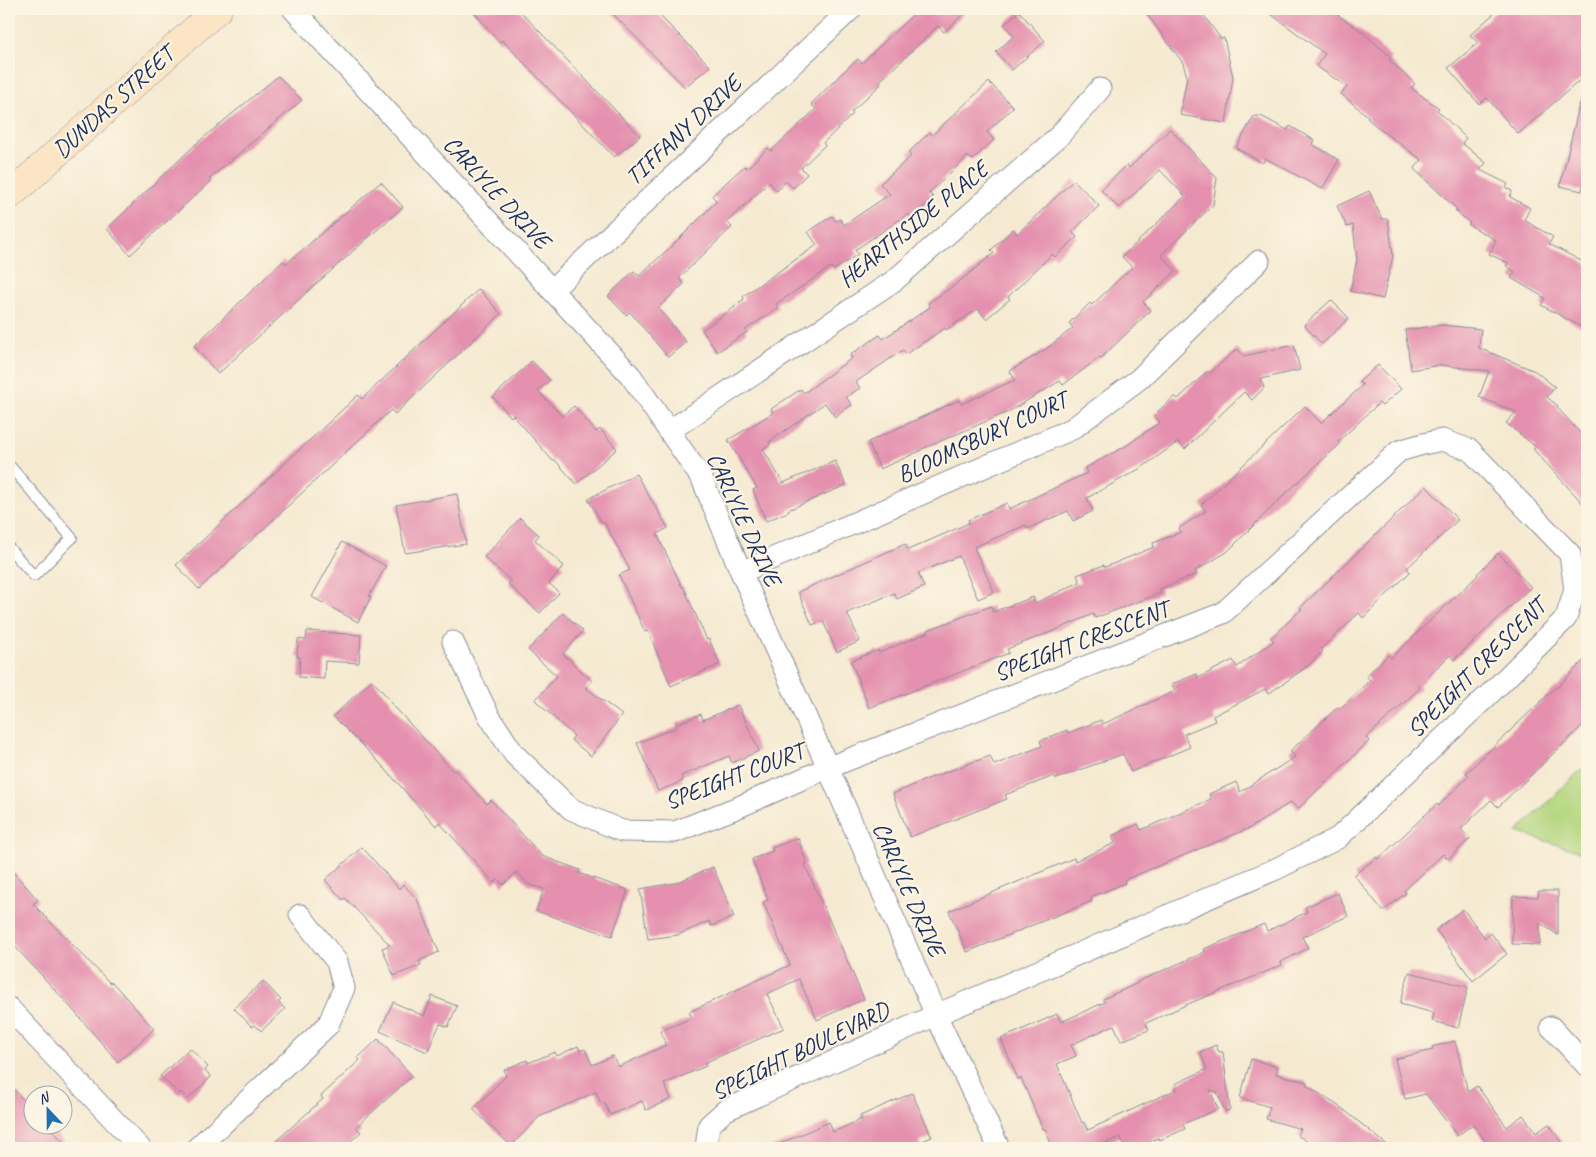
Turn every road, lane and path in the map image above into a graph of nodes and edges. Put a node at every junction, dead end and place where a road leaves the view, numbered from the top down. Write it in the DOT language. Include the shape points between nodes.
graph roads {
  1 [pos="218,9"];
  2 [pos="293,9"];
  3 [pos="851,9"];
  4 [pos="1100,89"];
  5 [pos="9,196"];
  6 [pos="1259,261"];
  7 [pos="552,290"];
  8 [pos="669,431"];
  9 [pos="9,464"];
  10 [pos="9,548"];
  11 [pos="741,572"];
  12 [pos="453,642"];
  13 [pos="827,768"];
  14 [pos="300,915"];
  15 [pos="9,1008"];
  16 [pos="936,1015"];
  17 [pos="1551,1027"];
  18 [pos="1587,1066"];
  19 [pos="140,1148"];
  20 [pos="196,1148"];
  21 [pos="706,1148"];
  22 [pos="999,1148"];
  1 -- 5 [label="main road, DUNDAS STREET"];
  2 -- 7 [label="street, CARLYLE DRIVE"];
  3 -- 7 [label="street, TIFFANY DRIVE"];
  4 -- 8 [label="street, HEARTHSIDE PLACE" via="1059,136 895,280"];
  6 -- 11 [label="street, BLOOMSBURY COURT" via="1139,379 1072,429"];
  7 -- 8 [label="street, CARLYLE DRIVE" via="631,376"];
  8 -- 11 [label="street, CARLYLE DRIVE" via="702,479"];
  9 -- 10 [label="lane" via="72,538 34,576"];
  11 -- 13 [label="street, CARLYLE DRIVE"];
  12 -- 13 [label="street, SPEIGHT COURT" via="489,716 514,754 571,809 622,832 675,832"];
  13 -- 16 [label="street, CARLYLE DRIVE"];
  13 -- 16 [label="street, SPEIGHT CRESCENT" via="1223,613 1399,451 1423,444 1442,440 1470,450 1570,554 1575,590 1566,618 1338,838 1276,869"];
  14 -- 20 [label="street" via="340,970 344,988 328,1026"];
  15 -- 19 [label="street"];
  16 -- 21 [label="street, SPEIGHT BOULEVARD" via="726,1110 710,1125"];
  16 -- 22 [label="street, CARLYLE DRIVE"];
  17 -- 18 [label="street"];
}
